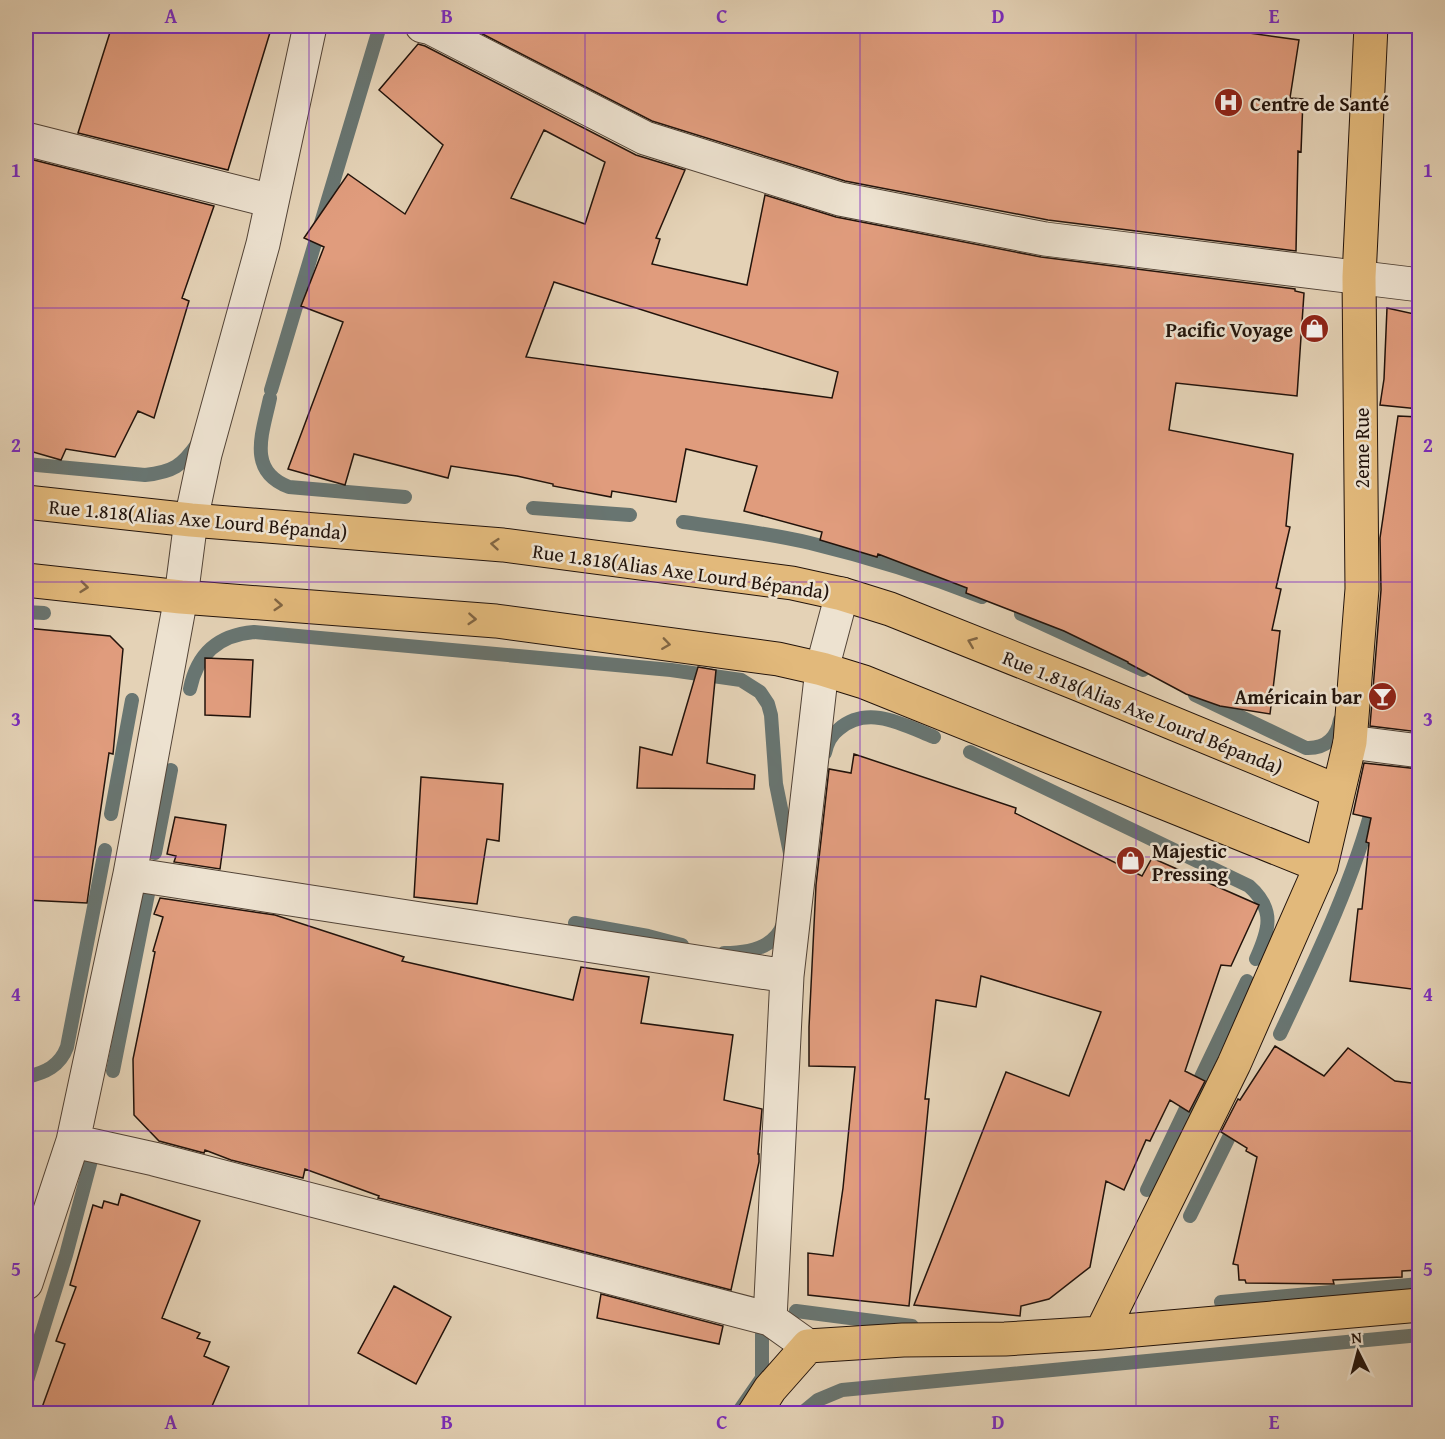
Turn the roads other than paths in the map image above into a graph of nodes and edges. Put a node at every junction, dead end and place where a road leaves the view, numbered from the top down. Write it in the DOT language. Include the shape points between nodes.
graph roads {
  1 [pos="310,26"];
  2 [pos="422,26"];
  3 [pos="1371,26"];
  4 [pos="26,139"];
  5 [pos="272,201"];
  6 [pos="1359,277"];
  7 [pos="1419,285"];
  8 [pos="26,502"];
  9 [pos="191,520"];
  10 [pos="26,580"];
  11 [pos="842,594"];
  12 [pos="181,597"];
  13 [pos="822,669"];
  14 [pos="1350,742"];
  15 [pos="1419,751"];
  16 [pos="1337,791"];
  17 [pos="1321,866"];
  18 [pos="130,874"];
  19 [pos="788,976"];
  20 [pos="73,1141"];
  21 [pos="26,1283"];
  22 [pos="1419,1305"];
  23 [pos="770,1318"];
  24 [pos="1101,1333"];
  25 [pos="808,1346"];
  26 [pos="765,1405"];
  1 -- 5 [label="street"];
  2 -- 6 [label="street" via="645,138 840,199 1046,239"];
  3 -- 6 [label="main road, 2eme Rue"];
  4 -- 5 [label="street"];
  5 -- 9 [label="street"];
  6 -- 7 [label="street"];
  6 -- 14 [label="main road, 2eme Rue" via="1362,589"];
  8 -- 9 [label="main road, Rue 1.818(Alias Axe Lourd Bépanda)"];
  11 -- 9 [label="main road, Rue 1.818(Alias Axe Lourd Bépanda), one-way" via="792,583 503,545"];
  9 -- 12 [label="street"];
  10 -- 12 [label="main road, one-way"];
  11 -- 13 [label="street"];
  16 -- 11 [label="main road, Rue 1.818(Alias Axe Lourd Bépanda), one-way" via="890,609"];
  12 -- 13 [label="main road, one-way" via="496,621 778,659"];
  12 -- 18 [label="street"];
  13 -- 17 [label="main road" via="874,686"];
  13 -- 19 [label="street"];
  14 -- 15 [label="street"];
  14 -- 16 [label="main road, 2eme Rue"];
  16 -- 17 [label="main road, 2eme Rue"];
  17 -- 24 [label="main road, 2eme Rue" via="1234,1064"];
  18 -- 19 [label="street"];
  18 -- 20 [label="street"];
  19 -- 23 [label="street"];
  20 -- 21 [label="street"];
  20 -- 23 [label="street"];
  22 -- 24 [label="main road"];
  23 -- 25 [label="street"];
  24 -- 25 [label="main road"];
  25 -- 26 [label="main road"];
}
